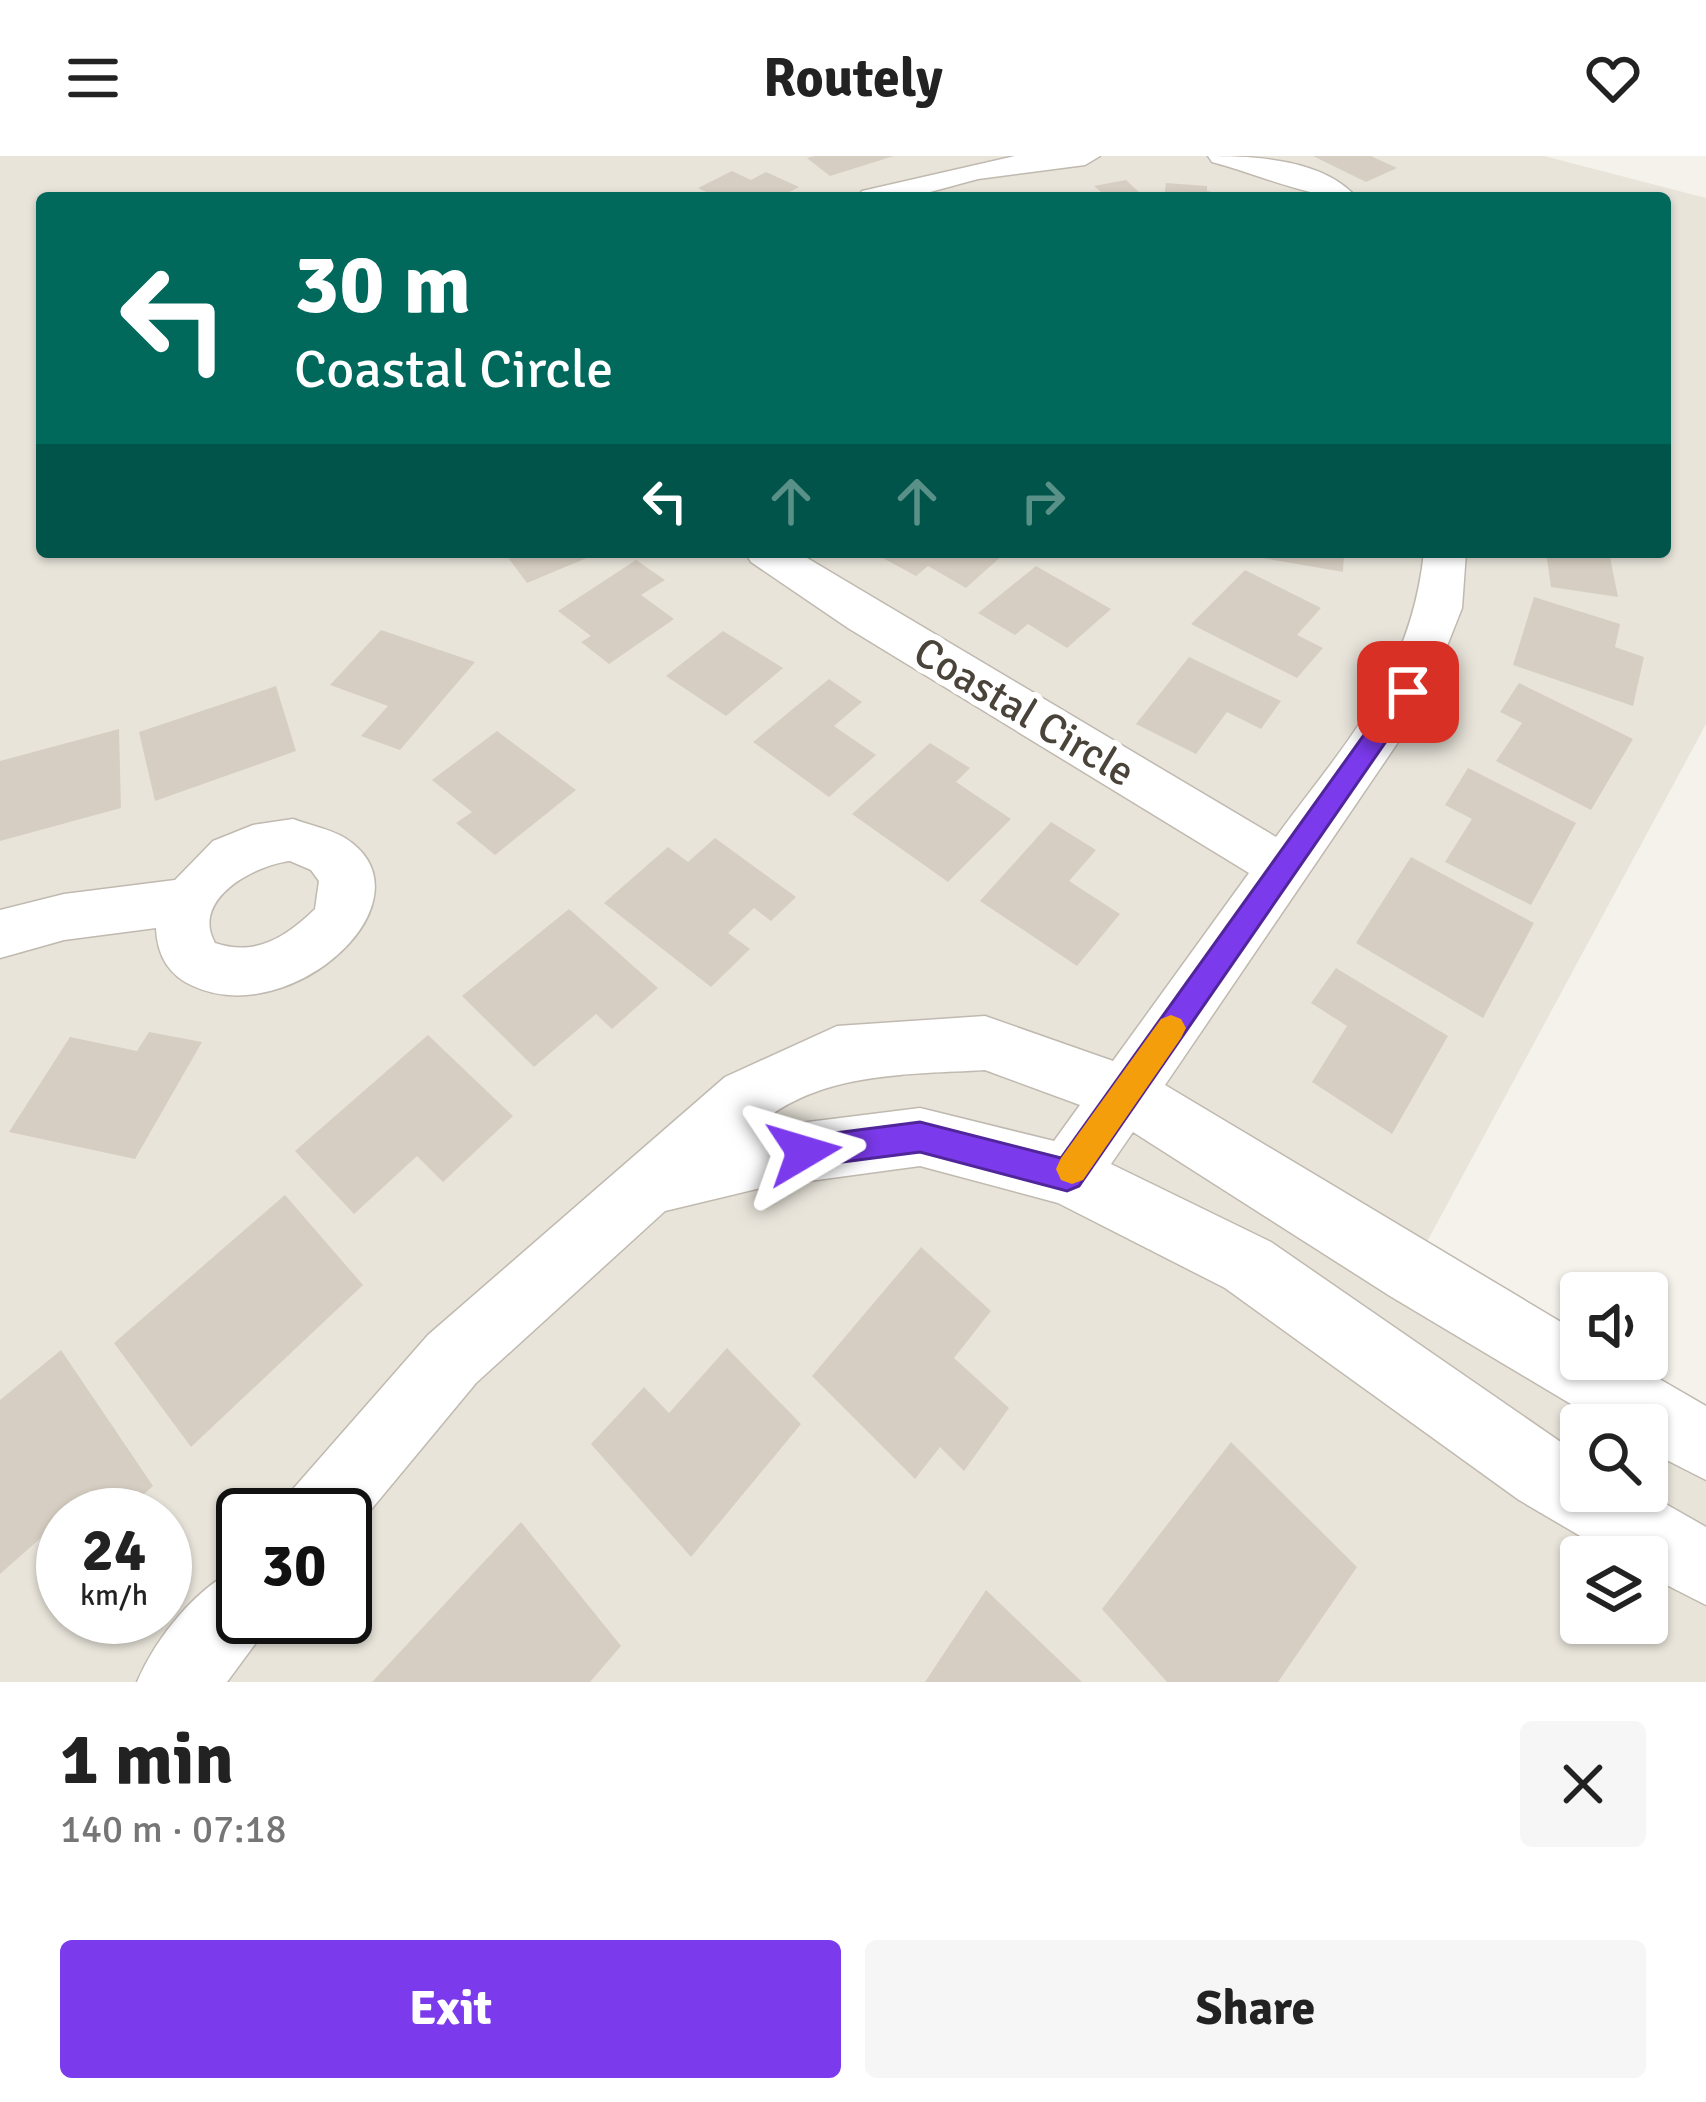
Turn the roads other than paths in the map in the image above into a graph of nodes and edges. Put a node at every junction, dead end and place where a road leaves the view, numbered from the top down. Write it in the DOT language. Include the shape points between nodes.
graph roads {
  1 [pos="1085,156"];
  2 [pos="1223,156"];
  3 [pos="894,192"];
  4 [pos="1330,192"];
  5 [pos="775,558"];
  6 [pos="1444,558"];
  7 [pos="1284,868"];
  8 [pos="188,901"];
  9 [pos="0,934"];
  10 [pos="1125,1094"];
  11 [pos="1067,1175"];
  12 [pos="653,1183"];
  13 [pos="1706,1445"];
  14 [pos="342,1488"];
  15 [pos="1706,1568"];
  16 [pos="216,1635"];
  17 [pos="176,1682"];
  1 -- 3 [label="street" via="976,170"];
  2 -- 4 [label="street"];
  5 -- 7 [label="street, Coastal Circle"];
  6 -- 7 [label="street" via="1440,608 1408,692"];
  7 -- 10 [label="street"];
  8 -- 9 [label="street"];
  10 -- 11 [label="street"];
  10 -- 12 [label="street" via="985,1043 837,1053 746,1096"];
  10 -- 13 [label="street"];
  11 -- 12 [label="street" via="920,1137 765,1157"];
  11 -- 15 [label="street" via="1248,1265 1544,1474"];
  12 -- 14 [label="street" via="452,1359"];
  16 -- 17 [label="street"];
}
